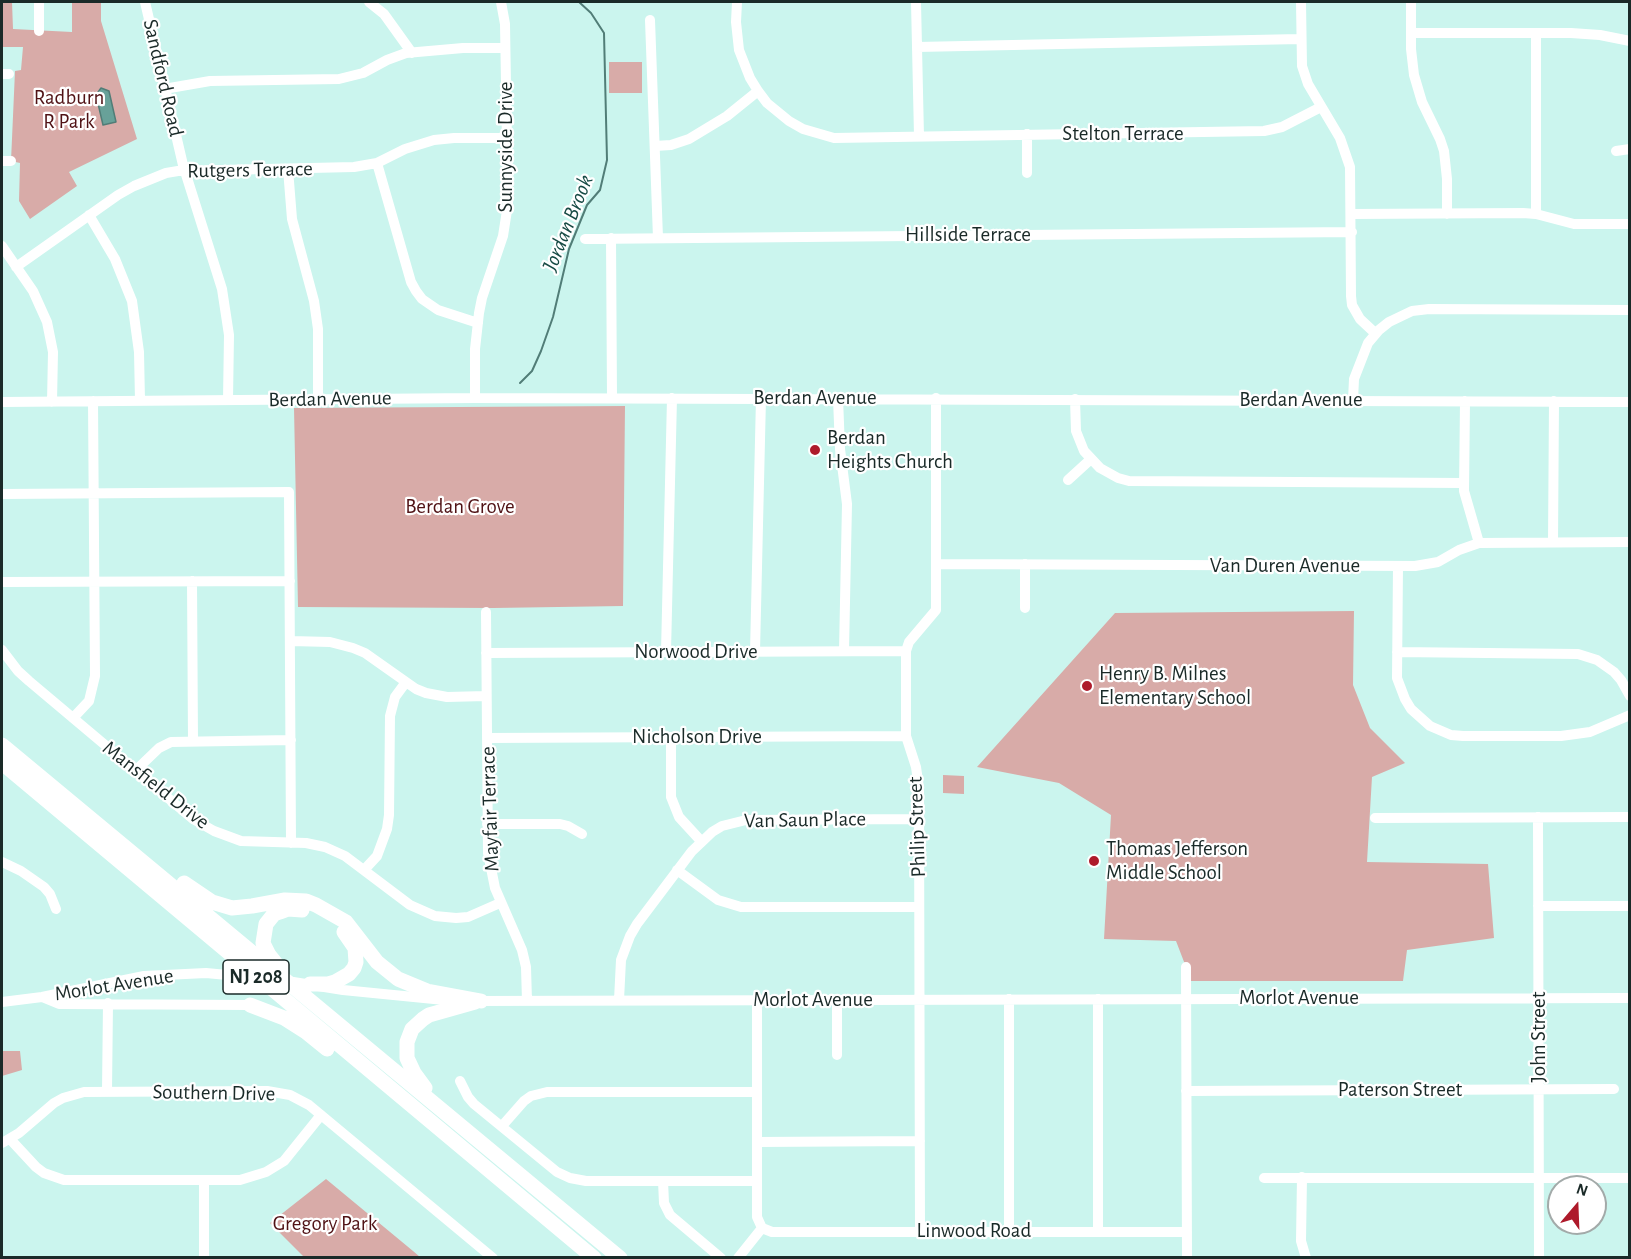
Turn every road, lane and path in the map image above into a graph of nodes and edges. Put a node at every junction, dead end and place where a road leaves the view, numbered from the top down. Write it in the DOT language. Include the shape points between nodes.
graph roads {
  1 [pos="39,2"];
  2 [pos="145,2"];
  3 [pos="369,2"];
  4 [pos="501,2"];
  5 [pos="738,2"];
  6 [pos="916,2"];
  7 [pos="1301,2"];
  8 [pos="1411,2"];
  9 [pos="650,20"];
  10 [pos="39,31"];
  11 [pos="1411,33"];
  12 [pos="1536,33"];
  13 [pos="1300,39"];
  14 [pos="1629,41"];
  15 [pos="917,47"];
  16 [pos="505,48"];
  17 [pos="412,53"];
  18 [pos="164,89"];
  19 [pos="758,91"];
  20 [pos="1321,107"];
  21 [pos="1027,134"];
  22 [pos="919,136"];
  23 [pos="507,138"];
  24 [pos="655,146"];
  25 [pos="1629,149"];
  26 [pos="1616,151"];
  27 [pos="377,163"];
  28 [pos="288,169"];
  29 [pos="185,170"];
  30 [pos="1027,173"];
  31 [pos="1351,214"];
  32 [pos="1447,214"];
  33 [pos="1536,214"];
  34 [pos="89,215"];
  35 [pos="1629,224"];
  36 [pos="1352,232"];
  37 [pos="611,238"];
  38 [pos="658,238"];
  39 [pos="585,239"];
  40 [pos="2,246"];
  41 [pos="16,267"];
  42 [pos="1629,310"];
  43 [pos="478,323"];
  44 [pos="1375,333"];
  45 [pos="475,398"];
  46 [pos="612,398"];
  47 [pos="672,398"];
  48 [pos="761,398"];
  49 [pos="838,398"];
  50 [pos="936,398"];
  51 [pos="1075,399"];
  52 [pos="228,400"];
  53 [pos="318,400"];
  54 [pos="1353,400"];
  55 [pos="93,401"];
  56 [pos="140,401"];
  57 [pos="1465,401"];
  58 [pos="1554,401"];
  59 [pos="2,402"];
  60 [pos="52,402"];
  61 [pos="1629,402"];
  62 [pos="1091,459"];
  63 [pos="1068,480"];
  64 [pos="1464,483"];
  65 [pos="2,494"];
  66 [pos="94,494"];
  67 [pos="1553,542"];
  68 [pos="1629,542"];
  69 [pos="1479,543"];
  70 [pos="936,564"];
  71 [pos="1025,564"];
  72 [pos="1398,566"];
  73 [pos="94,581"];
  74 [pos="192,581"];
  75 [pos="291,581"];
  76 [pos="2,582"];
  77 [pos="1025,608"];
  78 [pos="486,612"];
  79 [pos="291,641"];
  80 [pos="2,650"];
  81 [pos="844,651"];
  82 [pos="906,651"];
  83 [pos="666,652"];
  84 [pos="755,652"];
  85 [pos="1397,652"];
  86 [pos="486,653"];
  87 [pos="406,682"];
  88 [pos="486,696"];
  89 [pos="1629,696"];
  90 [pos="1629,715"];
  91 [pos="73,718"];
  92 [pos="906,736"];
  93 [pos="670,737"];
  94 [pos="487,738"];
  95 [pos="2,739"];
  96 [pos="291,740"];
  97 [pos="193,741"];
  98 [pos="2,745"];
  99 [pos="2,763"];
  100 [pos="135,771"];
  101 [pos="1538,817"];
  102 [pos="1629,817"];
  103 [pos="1375,818"];
  104 [pos="919,819"];
  105 [pos="487,824"];
  106 [pos="582,834"];
  107 [pos="701,841"];
  108 [pos="291,843"];
  109 [pos="2,862"];
  110 [pos="364,870"];
  111 [pos="677,870"];
  112 [pos="500,903"];
  113 [pos="1538,906"];
  114 [pos="1629,906"];
  115 [pos="919,908"];
  116 [pos="56,909"];
  117 [pos="1186,967"];
  118 [pos="310,984"];
  119 [pos="42,997"];
  120 [pos="1539,998"];
  121 [pos="1629,998"];
  122 [pos="919,999"];
  123 [pos="1009,999"];
  124 [pos="1098,999"];
  125 [pos="1186,999"];
  126 [pos="527,1000"];
  127 [pos="619,1000"];
  128 [pos="757,1000"];
  129 [pos="837,1000"];
  130 [pos="481,1001"];
  131 [pos="2,1002"];
  132 [pos="108,1003"];
  133 [pos="250,1005"];
  134 [pos="330,1017"];
  135 [pos="837,1055"];
  136 [pos="460,1081"];
  137 [pos="1539,1089"];
  138 [pos="1614,1089"];
  139 [pos="107,1091"];
  140 [pos="1186,1091"];
  141 [pos="757,1092"];
  142 [pos="321,1115"];
  143 [pos="502,1126"];
  144 [pos="467,1130"];
  145 [pos="6,1141"];
  146 [pos="920,1141"];
  147 [pos="757,1142"];
  148 [pos="1302,1177"];
  149 [pos="1264,1178"];
  150 [pos="1539,1178"];
  151 [pos="1629,1178"];
  152 [pos="204,1180"];
  153 [pos="663,1181"];
  154 [pos="757,1181"];
  155 [pos="512,1189"];
  156 [pos="762,1228"];
  157 [pos="920,1231"];
  158 [pos="1098,1231"];
  159 [pos="1009,1232"];
  160 [pos="1186,1232"];
  161 [pos="204,1257"];
  162 [pos="493,1257"];
  163 [pos="594,1257"];
  164 [pos="620,1257"];
  165 [pos="721,1257"];
  166 [pos="738,1257"];
  167 [pos="1187,1257"];
  168 [pos="1306,1257"];
  169 [pos="1539,1257"];
  1 -- 10 [label="street"];
  2 -- 18 [label="street, Sandford Road"];
  3 -- 17 [label="street" via="384,14"];
  4 -- 16 [label="street, Sunnyside Drive"];
  5 -- 19 [label="street, Stelton Terrace" via="739,50"];
  6 -- 15 [label="street"];
  7 -- 13 [label="street"];
  8 -- 11 [label="street"];
  9 -- 24 [label="street"];
  11 -- 12 [label="street"];
  11 -- 32 [label="street" via="1417,88 1444,151"];
  12 -- 14 [label="street" via="1585,33"];
  12 -- 33 [label="street"];
  13 -- 15 [label="street"];
  13 -- 20 [label="street" via="1302,66"];
  15 -- 22 [label="street"];
  16 -- 17 [label="street"];
  16 -- 23 [label="street, Sunnyside Drive"];
  17 -- 18 [label="street" via="339,80 210,81"];
  18 -- 29 [label="street, Sandford Road"];
  19 -- 22 [label="street, Stelton Terrace" via="783,117 816,134 846,139"];
  19 -- 24 [label="street" via="689,139 671,146"];
  20 -- 21 [label="street, Stelton Terrace" via="1282,127 1264,131"];
  20 -- 31 [label="street" via="1346,152"];
  21 -- 22 [label="street, Stelton Terrace"];
  21 -- 30 [label="street"];
  23 -- 27 [label="street, Rutgers Terrace" via="434,140"];
  23 -- 43 [label="street, Sunnyside Drive" via="507,219"];
  24 -- 38 [label="street"];
  25 -- 26 [label="street"];
  27 -- 28 [label="street, Rutgers Terrace"];
  27 -- 43 [label="street" via="416,291 438,310"];
  28 -- 29 [label="street, Rutgers Terrace"];
  28 -- 53 [label="street" via="292,219 318,329"];
  29 -- 34 [label="street, Rutgers Terrace" via="134,186"];
  29 -- 52 [label="street, Sandford Road" via="227,315"];
  31 -- 32 [label="street"];
  31 -- 36 [label="street"];
  32 -- 33 [label="street"];
  33 -- 35 [label="street" via="1574,224"];
  34 -- 41 [label="street, Rutgers Terrace"];
  34 -- 56 [label="street" via="115,259 132,301 138,336"];
  36 -- 38 [label="street, Hillside Terrace"];
  36 -- 44 [label="street" via="1353,305 1360,319"];
  37 -- 38 [label="street, Hillside Terrace"];
  37 -- 39 [label="street, Hillside Terrace"];
  37 -- 46 [label="street"];
  40 -- 41 [label="street"];
  41 -- 60 [label="street" via="33,291 47,322 53,352"];
  42 -- 44 [label="street" via="1429,309 1399,316"];
  43 -- 45 [label="street, Sunnyside Drive"];
  44 -- 54 [label="street" via="1354,379"];
  45 -- 46 [label="street, Berdan Avenue"];
  45 -- 53 [label="street, Berdan Avenue"];
  46 -- 47 [label="street, Berdan Avenue"];
  47 -- 48 [label="street, Berdan Avenue"];
  47 -- 83 [label="street"];
  48 -- 49 [label="street, Berdan Avenue"];
  48 -- 84 [label="street"];
  49 -- 50 [label="street, Berdan Avenue"];
  49 -- 81 [label="street" via="847,504"];
  50 -- 51 [label="street, Berdan Avenue"];
  50 -- 70 [label="street"];
  51 -- 54 [label="street, Berdan Avenue"];
  51 -- 62 [label="street" via="1076,431"];
  52 -- 53 [label="street, Berdan Avenue"];
  52 -- 56 [label="street, Berdan Avenue"];
  54 -- 57 [label="street, Berdan Avenue"];
  55 -- 56 [label="street, Berdan Avenue"];
  55 -- 60 [label="street, Berdan Avenue"];
  55 -- 66 [label="street"];
  57 -- 58 [label="street, Berdan Avenue"];
  57 -- 64 [label="street"];
  58 -- 61 [label="street, Berdan Avenue"];
  58 -- 67 [label="street"];
  59 -- 60 [label="street, Berdan Avenue"];
  62 -- 63 [label="street"];
  62 -- 64 [label="street" via="1118,478 1140,482"];
  64 -- 69 [label="street"];
  65 -- 66 [label="street"];
  66 -- 73 [label="street"];
  66 -- 75 [label="street" via="289,492"];
  67 -- 68 [label="street, Van Duren Avenue"];
  67 -- 69 [label="street, Van Duren Avenue"];
  69 -- 72 [label="street, Van Duren Avenue" via="1438,562"];
  70 -- 71 [label="street, Van Duren Avenue"];
  70 -- 82 [label="street" via="936,610"];
  71 -- 72 [label="street, Van Duren Avenue"];
  71 -- 77 [label="street"];
  72 -- 85 [label="street"];
  73 -- 74 [label="street"];
  73 -- 76 [label="street"];
  73 -- 91 [label="street" via="94,685 89,701"];
  74 -- 75 [label="street"];
  74 -- 97 [label="street"];
  75 -- 79 [label="street"];
  78 -- 86 [label="street, Mayfair Terrace"];
  79 -- 87 [label="street" via="330,642 353,648"];
  79 -- 96 [label="street"];
  80 -- 91 [label="street, Mansfield Drive" via="18,671"];
  81 -- 82 [label="street, Norwood Drive"];
  81 -- 84 [label="street, Norwood Drive"];
  82 -- 92 [label="street, Philip Street"];
  83 -- 84 [label="street, Norwood Drive"];
  83 -- 86 [label="street, Norwood Drive"];
  85 -- 89 [label="street" via="1578,654 1597,660 1614,672"];
  85 -- 90 [label="street" via="1400,688 1412,709 1430,726 1451,735 1576,735"];
  86 -- 88 [label="street, Mayfair Terrace"];
  87 -- 88 [label="street" via="436,696"];
  87 -- 110 [label="street" via="395,698 390,716 387,829 377,856"];
  88 -- 94 [label="street, Mayfair Terrace"];
  91 -- 100 [label="street, Mansfield Drive"];
  92 -- 93 [label="street, Nicholson Drive"];
  92 -- 104 [label="street, Philip Street" via="918,778"];
  93 -- 94 [label="street, Nicholson Drive"];
  93 -- 107 [label="street" via="671,797 679,817"];
  94 -- 105 [label="street, Mayfair Terrace"];
  95 -- 130 [label="highway" via="212,902 232,908 306,901 346,922 383,969 398,980 427,991"];
  96 -- 97 [label="street"];
  96 -- 108 [label="street"];
  97 -- 100 [label="street" via="165,744"];
  98 -- 134 [label="highway, NJ 208"];
  99 -- 155 [label="highway, NJ 208"];
  100 -- 108 [label="street, Mansfield Drive" via="193,819 214,831 241,841"];
  101 -- 102 [label="street"];
  101 -- 103 [label="street"];
  101 -- 113 [label="street, John Street"];
  104 -- 107 [label="street, Van Saun Place" via="746,820 722,826"];
  104 -- 115 [label="street, Philip Street"];
  105 -- 106 [label="street" via="560,824"];
  105 -- 112 [label="street, Mayfair Terrace" via="490,871"];
  107 -- 111 [label="street, Van Saun Place"];
  108 -- 110 [label="street, Mansfield Drive" via="325,847"];
  109 -- 116 [label="street" via="44,887"];
  110 -- 112 [label="street, Mansfield Drive" via="410,905 435,916 468,917"];
  111 -- 115 [label="street" via="718,900 741,907"];
  111 -- 127 [label="street, Van Saun Place" via="630,936 621,960"];
  112 -- 126 [label="street, Mayfair Terrace" via="522,950"];
  113 -- 114 [label="street"];
  113 -- 120 [label="street, John Street"];
  115 -- 122 [label="street, Philip Street"];
  117 -- 125 [label="street"];
  118 -- 119 [label="street, Morlot Avenue" via="187,973 144,976"];
  118 -- 130 [label="street, Morlot Avenue" via="407,997"];
  118 -- 134 [label="highway" via="328,984 349,974 356,962 355,948 340,928 323,917 295,909 274,914 266,924 265,949"];
  119 -- 131 [label="street, Morlot Avenue"];
  119 -- 132 [label="street, Morlot Avenue" via="59,1004"];
  120 -- 121 [label="street, Morlot Avenue"];
  120 -- 125 [label="street, Morlot Avenue"];
  120 -- 137 [label="street, John Street"];
  122 -- 123 [label="street, Morlot Avenue"];
  122 -- 129 [label="street, Morlot Avenue"];
  122 -- 146 [label="street, Philip Street"];
  123 -- 124 [label="street, Morlot Avenue"];
  123 -- 159 [label="street"];
  124 -- 125 [label="street, Morlot Avenue"];
  124 -- 158 [label="street"];
  125 -- 140 [label="street"];
  126 -- 127 [label="street, Morlot Avenue"];
  126 -- 130 [label="street, Morlot Avenue"];
  127 -- 128 [label="street, Morlot Avenue"];
  128 -- 129 [label="street, Morlot Avenue"];
  128 -- 141 [label="street"];
  129 -- 135 [label="street"];
  130 -- 144 [label="highway" via="423,1018 412,1029 407,1042 407,1058 414,1073"];
  132 -- 133 [label="street, Morlot Avenue"];
  132 -- 139 [label="street"];
  133 -- 155 [label="highway" via="284,1018 306,1032"];
  134 -- 144 [label="highway, NJ 208"];
  136 -- 143 [label="street" via="468,1097"];
  137 -- 138 [label="street, Paterson Street"];
  137 -- 140 [label="street, Paterson Street"];
  137 -- 150 [label="street, John Street"];
  139 -- 142 [label="street, Southern Drive" via="267,1091 290,1095"];
  139 -- 145 [label="street, Southern Drive" via="63,1098"];
  140 -- 160 [label="street"];
  141 -- 143 [label="street" via="547,1092 524,1101"];
  141 -- 147 [label="street"];
  142 -- 152 [label="street" via="284,1161 267,1172 240,1180"];
  142 -- 162 [label="street, Southern Drive"];
  143 -- 153 [label="street" via="557,1172 570,1178"];
  144 -- 164 [label="highway, NJ 208"];
  145 -- 152 [label="street" via="44,1173 64,1180"];
  146 -- 147 [label="street"];
  146 -- 157 [label="street, Philip Street"];
  147 -- 154 [label="street"];
  148 -- 149 [label="street"];
  148 -- 150 [label="street"];
  148 -- 168 [label="street" via="1300,1241"];
  150 -- 151 [label="street"];
  150 -- 169 [label="street, John Street"];
  152 -- 161 [label="street"];
  153 -- 154 [label="street"];
  153 -- 165 [label="street" via="664,1203 670,1215"];
  154 -- 156 [label="street" via="757,1217"];
  155 -- 163 [label="highway, NJ 208"];
  156 -- 157 [label="street, Linwood Road" via="772,1232"];
  156 -- 166 [label="street"];
  157 -- 159 [label="street, Linwood Road"];
  158 -- 159 [label="street, Linwood Road"];
  158 -- 160 [label="street, Linwood Road"];
  160 -- 167 [label="street"];
}
